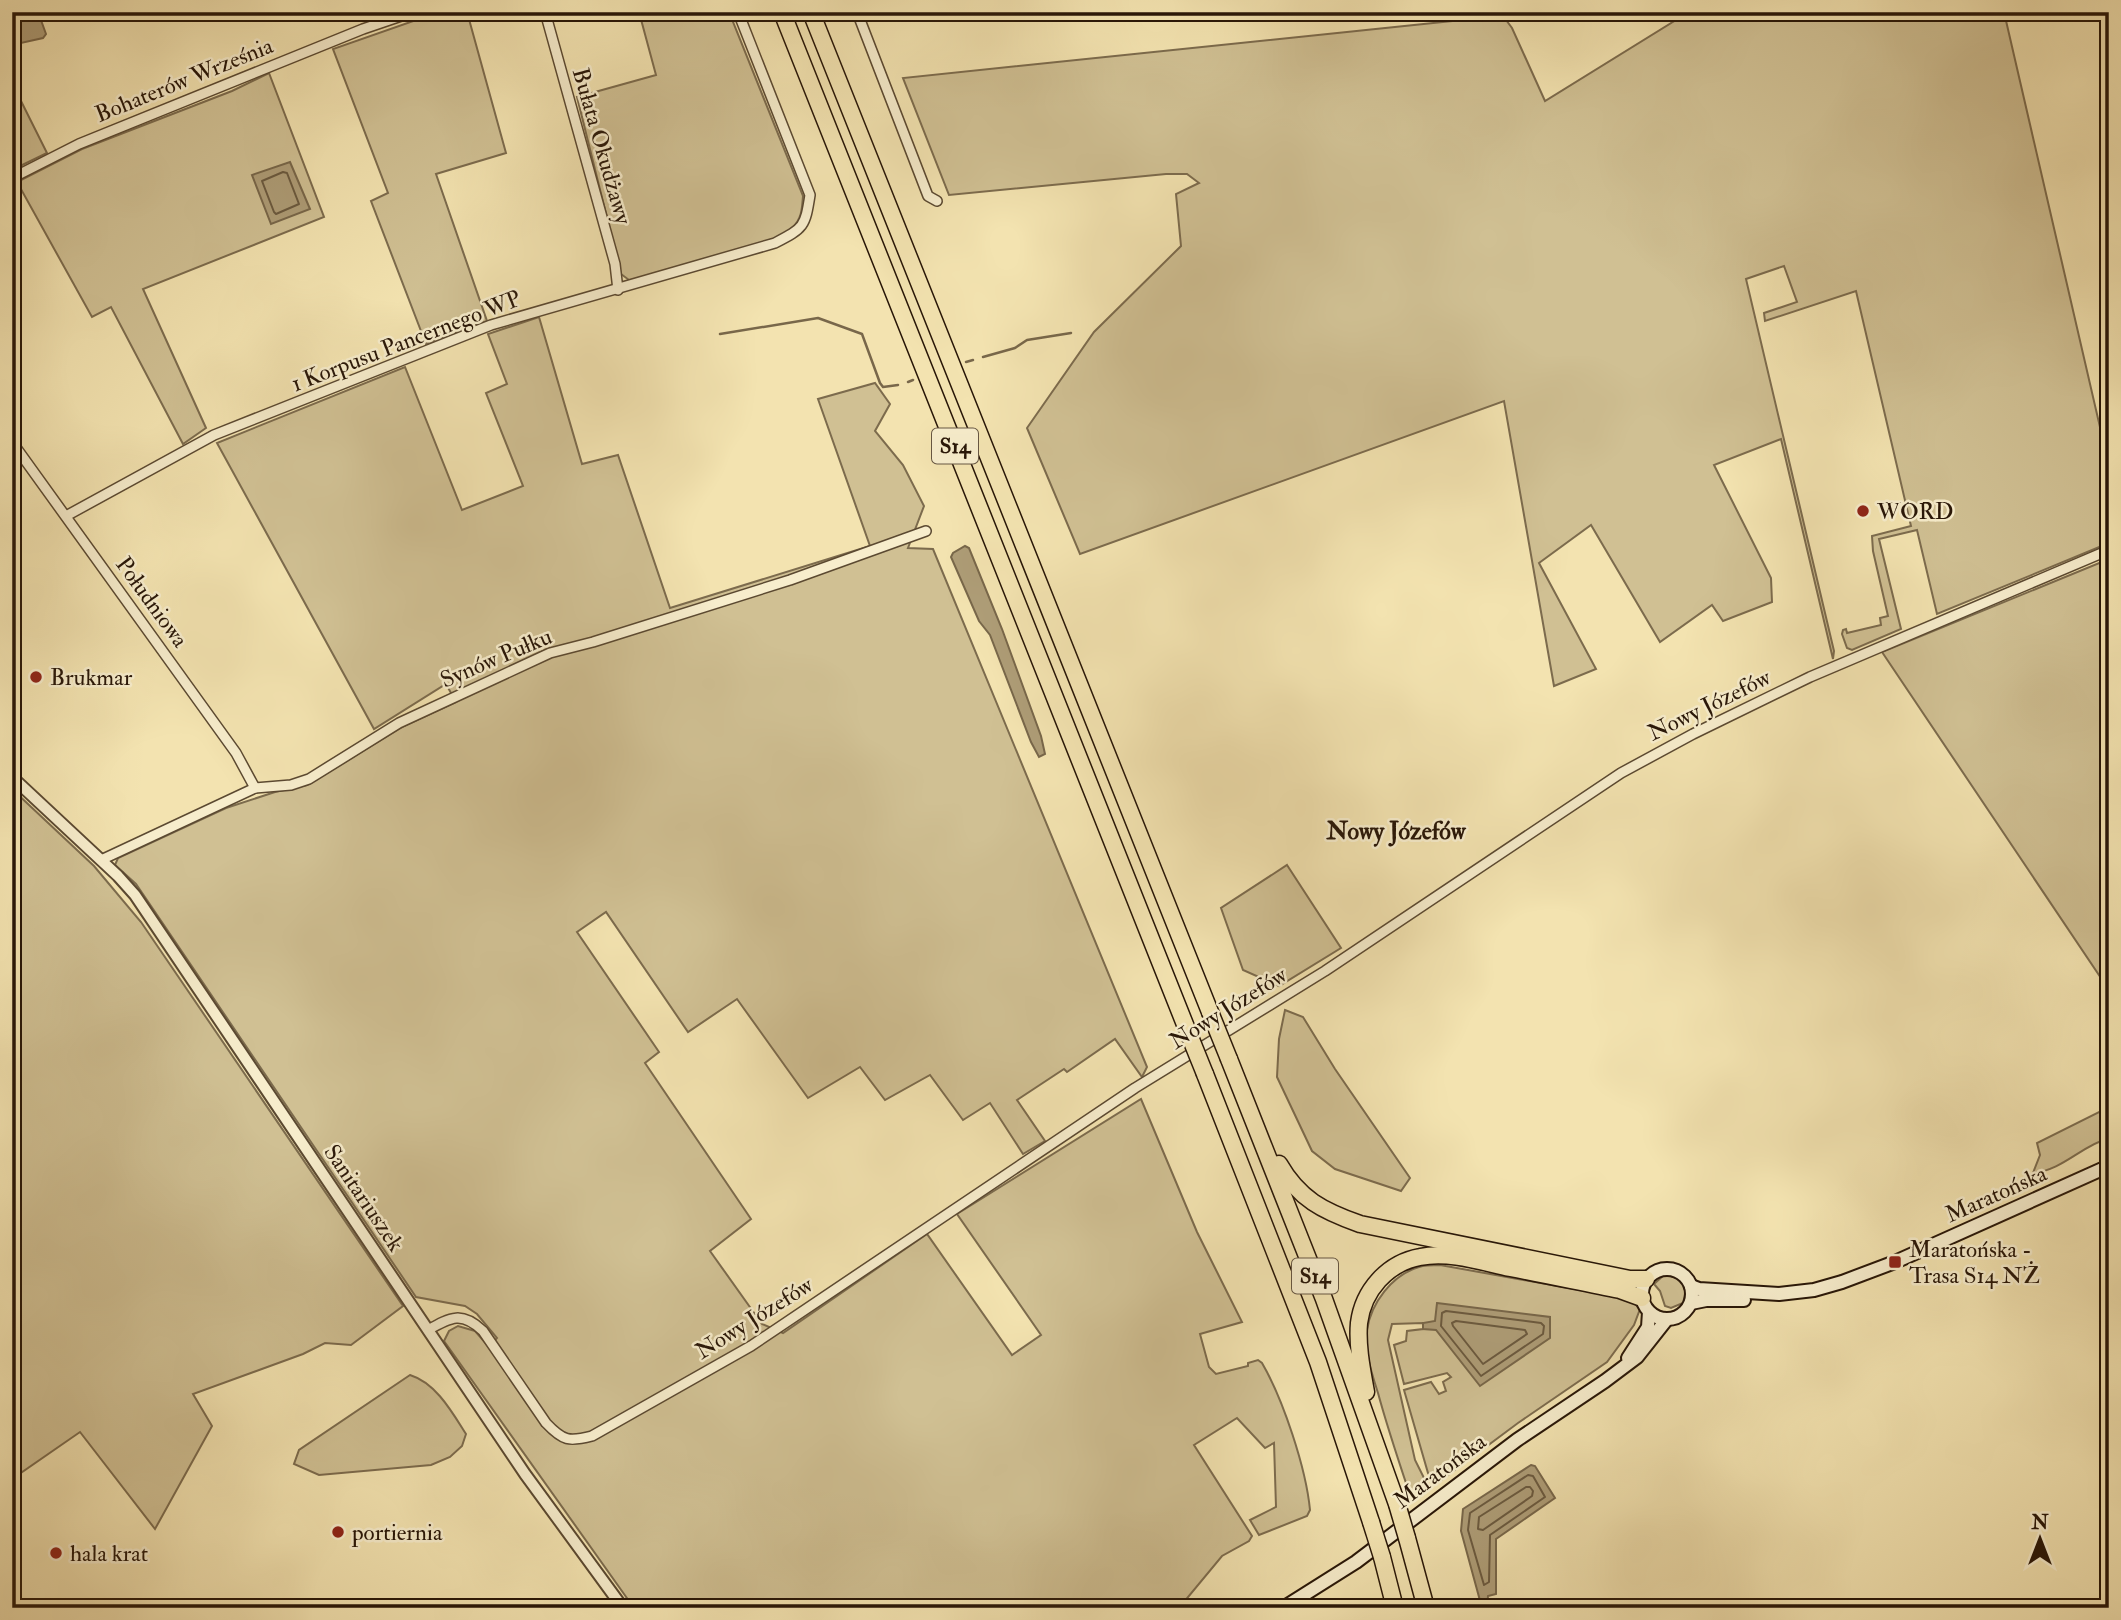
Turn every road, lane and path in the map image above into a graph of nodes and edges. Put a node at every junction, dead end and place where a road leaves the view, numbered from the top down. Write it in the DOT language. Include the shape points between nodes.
graph roads {
  1 [pos="414,12"];
  2 [pos="545,12"];
  3 [pos="738,12"];
  4 [pos="782,12"];
  5 [pos="811,12"];
  6 [pos="857,12"];
  7 [pos="12,178"];
  8 [pos="937,201"];
  9 [pos="618,290"];
  10 [pos="12,442"];
  11 [pos="66,516"];
  12 [pos="926,531"];
  13 [pos="2109,550"];
  14 [pos="12,778"];
  15 [pos="256,788"];
  16 [pos="101,860"];
  17 [pos="1257,1128"];
  18 [pos="2109,1166"];
  19 [pos="1646,1279"];
  20 [pos="1691,1286"];
  21 [pos="1779,1294"];
  22 [pos="1691,1303"];
  23 [pos="1646,1305"];
  24 [pos="1667,1319"];
  25 [pos="428,1330"];
  26 [pos="1622,1368"];
  27 [pos="1371,1426"];
  28 [pos="1394,1606"];
  29 [pos="622,1608"];
  30 [pos="1283,1608"];
  31 [pos="1426,1608"];
  1 -- 7 [label="street, Bohaterów Września" via="79,144"];
  2 -- 9 [label="street, Bułata Okudżawy" via="615,264"];
  3 -- 9 [label="street, 1 Korpusu Pancernego WP" via="810,195 807,215 800,230 775,243"];
  4 -- 28 [label="highway, S14, bridge" via="1318,1362"];
  5 -- 17 [label="highway, S14, bridge"];
  6 -- 8 [label="street" via="928,195"];
  9 -- 11 [label="street, 1 Korpusu Pancernego WP" via="491,326 215,435"];
  10 -- 11 [label="street, Południowa"];
  11 -- 15 [label="street, Południowa" via="236,753"];
  12 -- 15 [label="street, Synów Pułku" via="790,580 550,653 399,723 309,779"];
  13 -- 25 [label="street, Nowy Józefów" via="1831,667 1621,773 1325,971 1135,1088 751,1346 592,1436 573,1441 557,1435 473,1321 459,1317"];
  14 -- 16 [label="street, Sanitariuszek"];
  15 -- 16 [label="street, Synów Pułku"];
  16 -- 25 [label="street, Sanitariuszek" via="135,895"];
  17 -- 19 [label="highway" via="1297,1191 1333,1215 1396,1232"];
  17 -- 27 [label="highway, S14"];
  18 -- 21 [label="main road, Maratońska" via="1861,1277"];
  19 -- 20 [label="main road" via="1668,1268 1683,1273"];
  19 -- 23 [label="main road"];
  20 -- 21 [label="main road, Maratońska"];
  20 -- 22 [label="main road"];
  21 -- 22 [label="main road, Maratońska"];
  22 -- 24 [label="main road" via="1682,1314"];
  23 -- 24 [label="main road" via="1654,1316"];
  23 -- 26 [label="main road, Maratońska" via="1648,1326"];
  23 -- 27 [label="highway" via="1620,1290 1467,1259 1420,1257 1405,1262 1370,1290 1361,1314 1359,1341"];
  24 -- 26 [label="main road, Maratońska" via="1642,1352"];
  25 -- 29 [label="street, Sanitariuszek"];
  26 -- 30 [label="main road, Maratońska" via="1517,1440 1356,1562"];
  27 -- 31 [label="highway, S14, bridge"];
}
